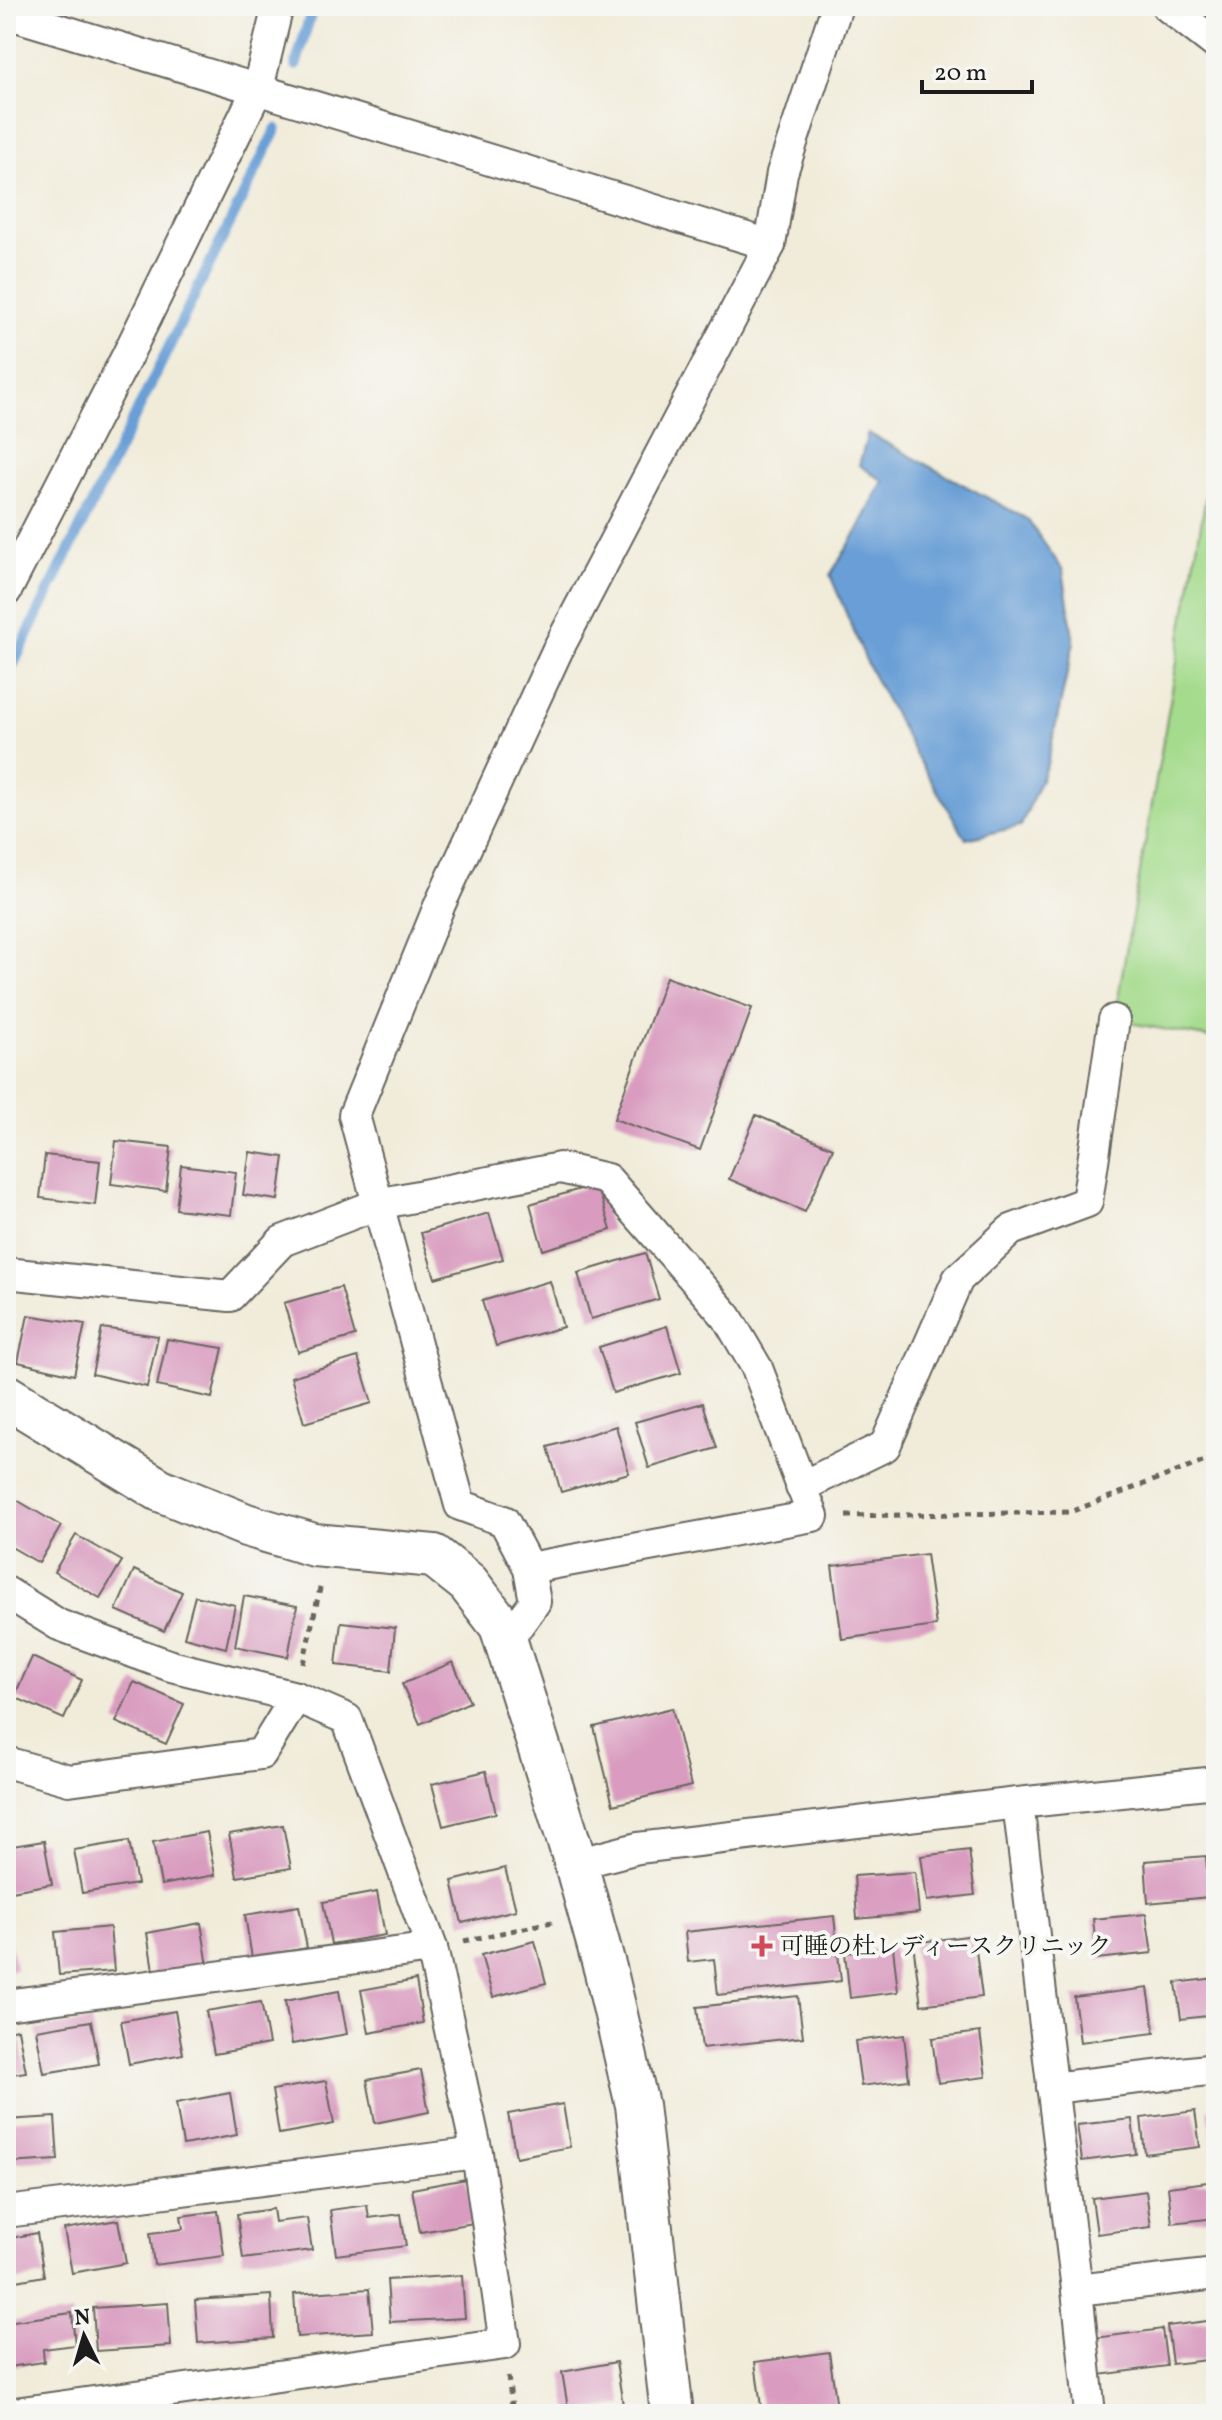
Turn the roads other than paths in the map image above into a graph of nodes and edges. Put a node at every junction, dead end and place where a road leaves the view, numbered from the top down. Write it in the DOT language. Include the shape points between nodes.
graph roads {
  1 [pos="278,6"];
  2 [pos="837,6"];
  3 [pos="1167,6"];
  4 [pos="6,13"];
  5 [pos="1216,44"];
  6 [pos="258,88"];
  7 [pos="770,245"];
  8 [pos="6,591"];
  9 [pos="1114,1020"];
  10 [pos="378,1204"];
  11 [pos="6,1273"];
  12 [pos="6,1396"];
  13 [pos="801,1487"];
  14 [pos="529,1568"];
  15 [pos="6,1592"];
  16 [pos="506,1642"];
  17 [pos="296,1697"];
  18 [pos="6,1762"];
  19 [pos="1216,1782"];
  20 [pos="1018,1803"];
  21 [pos="576,1864"];
  22 [pos="432,1948"];
  23 [pos="6,2005"];
  24 [pos="1216,2069"];
  25 [pos="1052,2088"];
  26 [pos="477,2153"];
  27 [pos="6,2212"];
  28 [pos="1216,2274"];
  29 [pos="1077,2290"];
  30 [pos="8,2414"];
  31 [pos="672,2414"];
  32 [pos="1090,2414"];
  1 -- 6 [label="street"];
  2 -- 7 [label="street" via="782,173"];
  3 -- 5 [label="street"];
  4 -- 6 [label="street"];
  6 -- 7 [label="street"];
  6 -- 8 [label="street"];
  7 -- 10 [label="street" via="557,651 440,904 354,1115"];
  9 -- 13 [label="street" via="1087,1202 1011,1230 958,1279 885,1446"];
  10 -- 11 [label="street" via="282,1241 230,1296"];
  10 -- 13 [label="street" via="560,1168 607,1179 727,1317 757,1368"];
  10 -- 14 [label="street" via="460,1505 504,1521"];
  12 -- 16 [label="street" via="160,1490 246,1525 314,1545 434,1556 468,1583 501,1626"];
  13 -- 14 [label="street" via="813,1516"];
  14 -- 16 [label="street" via="535,1602"];
  15 -- 17 [label="street" via="59,1625 171,1666"];
  16 -- 21 [label="street"];
  17 -- 18 [label="street" via="261,1754 69,1780"];
  17 -- 22 [label="street" via="347,1719"];
  19 -- 20 [label="street"];
  20 -- 21 [label="street" via="638,1848"];
  20 -- 25 [label="street"];
  21 -- 31 [label="street" via="637,2105"];
  22 -- 23 [label="street"];
  22 -- 26 [label="street"];
  24 -- 25 [label="street"];
  25 -- 29 [label="street"];
  26 -- 27 [label="street"];
  26 -- 30 [label="street" via="505,2344"];
  28 -- 29 [label="street"];
  29 -- 32 [label="street"];
}
